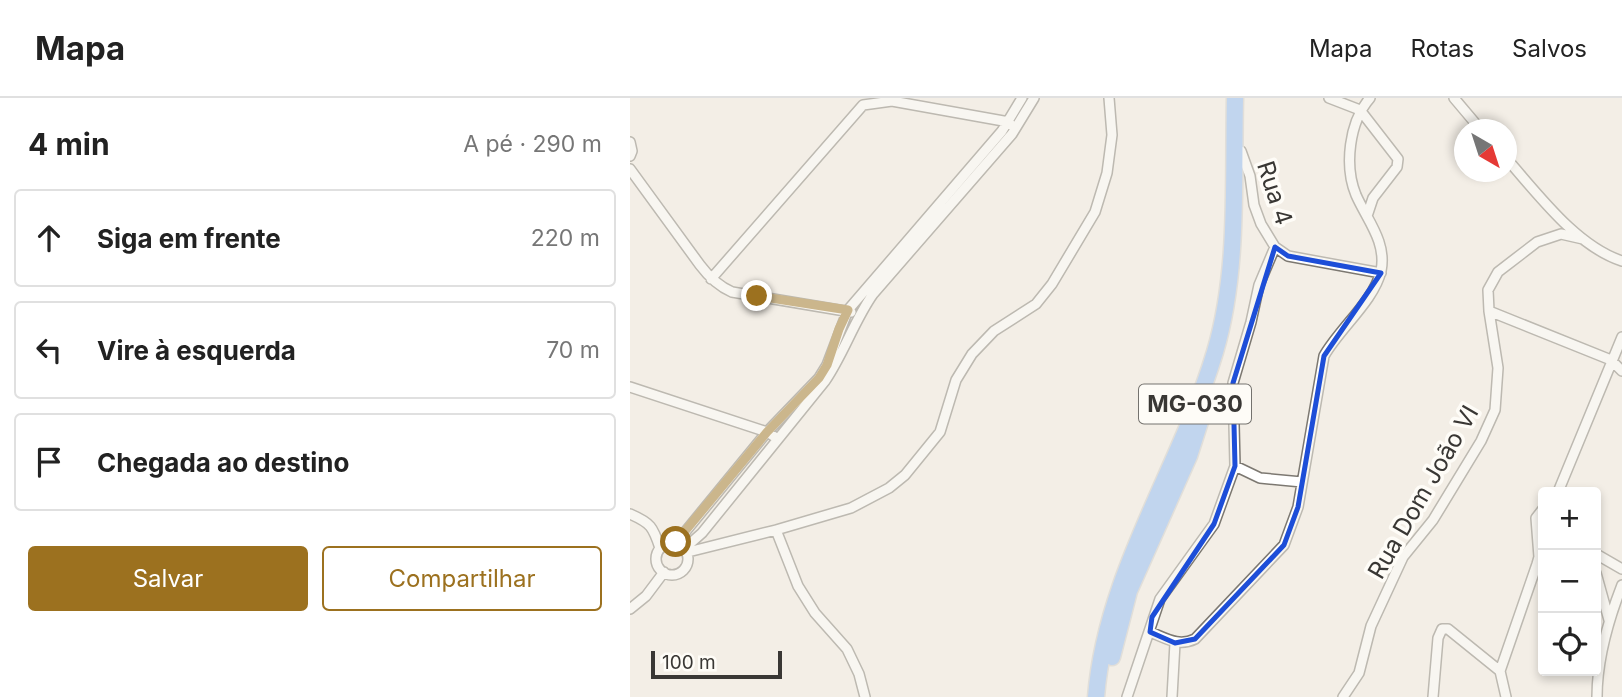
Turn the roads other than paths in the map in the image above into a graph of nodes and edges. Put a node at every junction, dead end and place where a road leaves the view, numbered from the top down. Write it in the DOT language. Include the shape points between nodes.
graph roads {
  1 [pos="1022,98"];
  2 [pos="1034,98"];
  3 [pos="1109,98"];
  4 [pos="1235,98"];
  5 [pos="1242,98"];
  6 [pos="1329,98"];
  7 [pos="1370,98"];
  8 [pos="1454,98"];
  9 [pos="1360,110"];
  10 [pos="1472,119"];
  11 [pos="1012,126"];
  12 [pos="630,142"];
  13 [pos="1241,151"];
  14 [pos="630,156"];
  15 [pos="630,169"];
  16 [pos="1517,170"];
  17 [pos="1367,216"];
  18 [pos="1583,240"];
  19 [pos="1275,247"];
  20 [pos="1622,261"];
  21 [pos="1381,273"];
  22 [pos="711,279"];
  23 [pos="848,310"];
  24 [pos="1489,310"];
  25 [pos="858,316"];
  26 [pos="1622,337"];
  27 [pos="1611,360"];
  28 [pos="1622,371"];
  29 [pos="630,387"];
  30 [pos="767,432"];
  31 [pos="778,439"];
  32 [pos="1235,466"];
  33 [pos="1302,482"];
  34 [pos="1560,487"];
  35 [pos="630,514"];
  36 [pos="1538,515"];
  37 [pos="776,530"];
  38 [pos="676,542"];
  39 [pos="1538,544"];
  40 [pos="660,548"];
  41 [pos="686,550"];
  42 [pos="1538,550"];
  43 [pos="1601,557"];
  44 [pos="1622,569"];
  45 [pos="664,572"];
  46 [pos="1622,585"];
  47 [pos="1601,591"];
  48 [pos="630,609"];
  49 [pos="1609,620"];
  50 [pos="1150,632"];
  51 [pos="1175,643"];
  52 [pos="1500,671"];
  53 [pos="865,697"];
  54 [pos="1096,697"];
  55 [pos="1105,697"];
  56 [pos="1126,697"];
  57 [pos="1172,697"];
  58 [pos="1343,697"];
  59 [pos="1433,697"];
  60 [pos="1506,697"];
  61 [pos="1597,697"];
  1 -- 11 [label="street"];
  2 -- 11 [label="street"];
  3 -- 37 [label="street" via="1112,135 1095,212 1036,304 994,331 972,354 956,380 940,432 889,488 851,508"];
  4 -- 54 [label="highway, MG-030" via="1228,300 1210,366 1115,599 1099,661"];
  5 -- 13 [label="highway, MG-030"];
  6 -- 9 [label="street"];
  7 -- 9 [label="street"];
  8 -- 10 [label="street"];
  9 -- 17 [label="street" via="1349,160 1355,194"];
  9 -- 17 [label="street" via="1399,163 1373,198"];
  11 -- 22 [label="street" via="892,101 863,105"];
  11 -- 23 [label="street"];
  11 -- 25 [label="street"];
  12 -- 14 [label="street"];
  13 -- 19 [label="street, Rua 4" via="1254,205"];
  13 -- 55 [label="highway, MG-030" via="1237,305 1189,456 1129,591"];
  15 -- 22 [label="street"];
  16 -- 18 [label="street"];
  17 -- 21 [label="street" via="1383,251"];
  18 -- 20 [label="street"];
  18 -- 24 [label="street, Rua Dom João VI" via="1561,234 1537,242 1498,272 1488,290"];
  19 -- 21 [label="street" via="1288,256"];
  19 -- 32 [label="street" via="1259,285 1233,383"];
  21 -- 33 [label="street" via="1360,310 1324,356"];
  22 -- 23 [label="street" via="732,292"];
  23 -- 25 [label="street"];
  23 -- 30 [label="street" via="819,378"];
  24 -- 27 [label="street"];
  24 -- 58 [label="street, Rua Dom João VI" via="1498,368 1494,410 1481,441 1433,520 1404,557 1371,626 1359,673"];
  25 -- 31 [label="street" via="836,365"];
  26 -- 27 [label="street"];
  27 -- 28 [label="street"];
  27 -- 34 [label="street"];
  29 -- 30 [label="street"];
  30 -- 31 [label="street"];
  30 -- 38 [label="street"];
  31 -- 41 [label="street"];
  32 -- 33 [label="street" via="1260,478"];
  32 -- 50 [label="street" via="1214,524 1160,598"];
  33 -- 51 [label="street" via="1284,545 1195,639"];
  35 -- 40 [label="street" via="647,521"];
  36 -- 39 [label="street"];
  37 -- 41 [label="street"];
  37 -- 53 [label="street" via="798,586 847,649"];
  38 -- 40 [label="street"];
  38 -- 41 [label="street"];
  40 -- 45 [label="street" via="657,564"];
  41 -- 45 [label="street" via="688,563 683,571"];
  42 -- 52 [label="street"];
  43 -- 44 [label="street"];
  45 -- 48 [label="street"];
  46 -- 49 [label="street"];
  47 -- 49 [label="street"];
  49 -- 61 [label="street"];
  50 -- 51 [label="street"];
  50 -- 56 [label="street"];
  51 -- 57 [label="street"];
  52 -- 59 [label="street" via="1448,629 1442,629"];
  52 -- 60 [label="street"];
}
